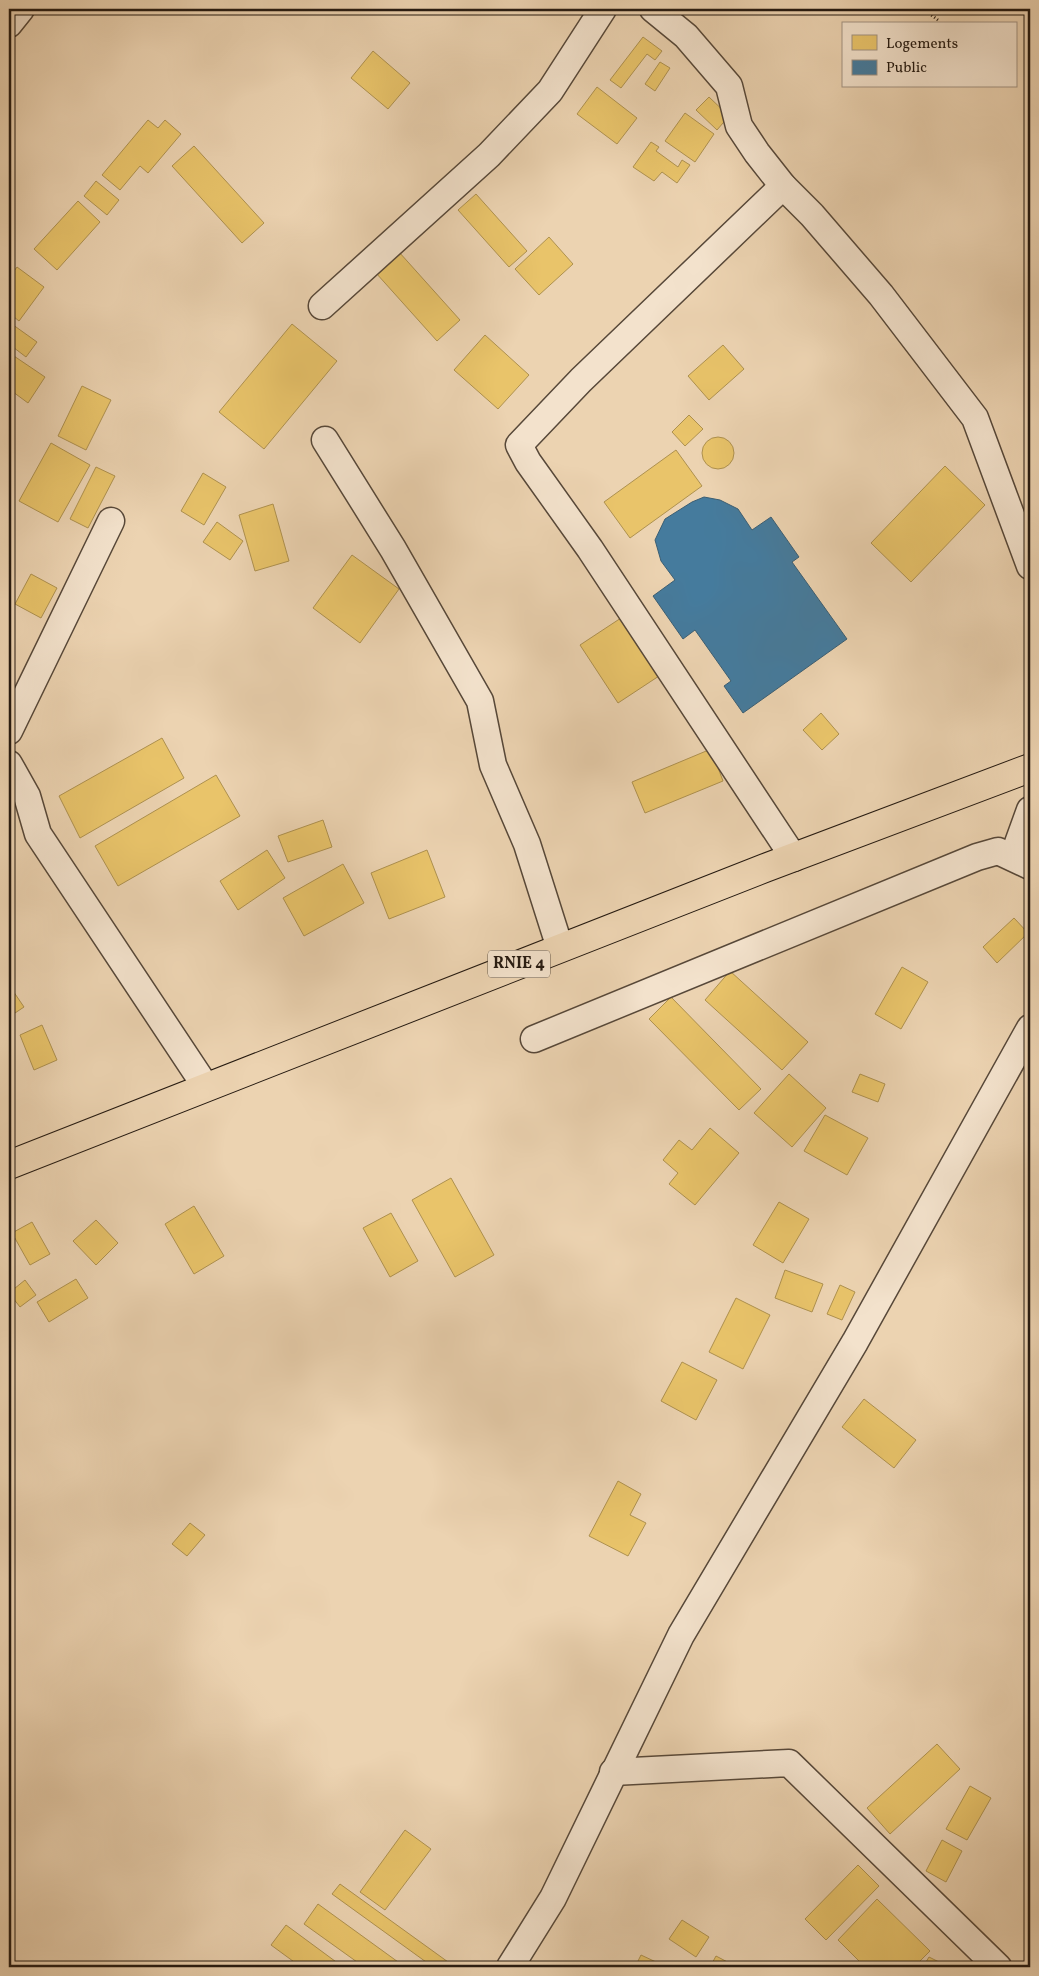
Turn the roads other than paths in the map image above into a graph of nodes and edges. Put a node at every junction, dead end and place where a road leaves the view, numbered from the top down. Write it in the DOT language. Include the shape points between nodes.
graph roads {
  1 [pos="21,9"];
  2 [pos="603,9"];
  3 [pos="653,9"];
  4 [pos="9,24"];
  5 [pos="783,186"];
  6 [pos="322,306"];
  7 [pos="325,440"];
  8 [pos="111,520"];
  9 [pos="1030,566"];
  10 [pos="9,731"];
  11 [pos="9,764"];
  12 [pos="1030,768"];
  13 [pos="18,802"];
  14 [pos="1030,810"];
  15 [pos="794,858"];
  16 [pos="1022,862"];
  17 [pos="560,948"];
  18 [pos="1030,1028"];
  19 [pos="534,1039"];
  20 [pos="206,1087"];
  21 [pos="9,1165"];
  22 [pos="613,1772"];
  23 [pos="510,1967"];
  24 [pos="998,1967"];
  1 -- 4 [label="street"];
  2 -- 6 [label="street" via="550,92 489,155"];
  3 -- 5 [label="street" via="686,36 728,86 739,126"];
  5 -- 9 [label="street" via="881,295 975,418"];
  5 -- 15 [label="street" via="581,380 519,445"];
  7 -- 17 [label="street" via="393,549 480,701 494,765 527,844"];
  8 -- 10 [label="street"];
  11 -- 13 [label="street"];
  12 -- 15 [label="main road, RNIE 4"];
  13 -- 20 [label="street"];
  14 -- 16 [label="street"];
  15 -- 17 [label="main road, RNIE 4"];
  16 -- 19 [label="street" via="998,851 977,857"];
  17 -- 20 [label="main road, RNIE 4"];
  18 -- 22 [label="street" via="855,1342 681,1635"];
  20 -- 21 [label="main road, RNIE 4"];
  22 -- 23 [label="street" via="552,1898"];
  22 -- 24 [label="street" via="789,1763"];
}
